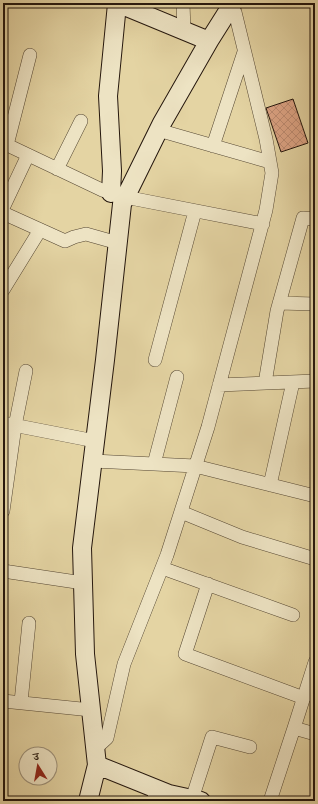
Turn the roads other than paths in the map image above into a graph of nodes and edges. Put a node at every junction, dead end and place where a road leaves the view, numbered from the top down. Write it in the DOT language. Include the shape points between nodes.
graph roads {
  1 [pos="117,3"];
  2 [pos="183,3"];
  3 [pos="231,6"];
  4 [pos="184,31"];
  5 [pos="209,41"];
  6 [pos="244,52"];
  7 [pos="30,55"];
  8 [pos="81,121"];
  9 [pos="158,130"];
  10 [pos="5,144"];
  11 [pos="213,146"];
  12 [pos="28,155"];
  13 [pos="270,162"];
  14 [pos="57,169"];
  15 [pos="118,195"];
  16 [pos="3,208"];
  17 [pos="195,210"];
  18 [pos="3,213"];
  19 [pos="315,219"];
  20 [pos="263,224"];
  21 [pos="40,230"];
  22 [pos="118,243"];
  23 [pos="3,290"];
  24 [pos="279,304"];
  25 [pos="315,304"];
  26 [pos="155,360"];
  27 [pos="26,371"];
  28 [pos="177,377"];
  29 [pos="315,381"];
  30 [pos="293,382"];
  31 [pos="265,383"];
  32 [pos="219,385"];
  33 [pos="9,424"];
  34 [pos="95,441"];
  35 [pos="93,461"];
  36 [pos="154,464"];
  37 [pos="195,466"];
  38 [pos="270,485"];
  39 [pos="315,496"];
  40 [pos="3,511"];
  41 [pos="181,512"];
  42 [pos="315,559"];
  43 [pos="162,568"];
  44 [pos="3,571"];
  45 [pos="83,583"];
  46 [pos="208,584"];
  47 [pos="293,615"];
  48 [pos="29,623"];
  49 [pos="315,662"];
  50 [pos="304,698"];
  51 [pos="3,701"];
  52 [pos="21,702"];
  53 [pos="91,710"];
  54 [pos="294,728"];
  55 [pos="315,734"];
  56 [pos="250,747"];
  57 [pos="96,757"];
  58 [pos="155,795"];
  59 [pos="196,800"];
  60 [pos="88,801"];
  61 [pos="270,801"];
  1 -- 4 [label="street"];
  1 -- 15 [label="street" via="108,96 112,171"];
  2 -- 4 [label="street"];
  3 -- 5 [label="street"];
  3 -- 6 [label="street" via="235,12"];
  4 -- 5 [label="street"];
  5 -- 9 [label="street"];
  6 -- 11 [label="street"];
  6 -- 13 [label="street"];
  7 -- 10 [label="street"];
  8 -- 14 [label="street"];
  9 -- 11 [label="street"];
  9 -- 15 [label="street"];
  10 -- 12 [label="street"];
  11 -- 13 [label="street"];
  12 -- 14 [label="street"];
  12 -- 16 [label="street"];
  13 -- 20 [label="street" via="272,173"];
  14 -- 15 [label="street"];
  15 -- 17 [label="street"];
  15 -- 22 [label="street" via="122,204"];
  17 -- 20 [label="street"];
  17 -- 26 [label="street"];
  18 -- 21 [label="street"];
  19 -- 24 [label="street" via="303,218"];
  20 -- 32 [label="street"];
  21 -- 22 [label="street" via="65,241 86,234"];
  21 -- 23 [label="street"];
  22 -- 34 [label="street"];
  24 -- 25 [label="street"];
  24 -- 31 [label="street"];
  27 -- 33 [label="street"];
  28 -- 36 [label="street"];
  29 -- 30 [label="street"];
  30 -- 31 [label="street"];
  30 -- 38 [label="street"];
  31 -- 32 [label="street"];
  32 -- 37 [label="street"];
  33 -- 34 [label="street"];
  33 -- 40 [label="street"];
  34 -- 35 [label="street"];
  35 -- 36 [label="street"];
  35 -- 45 [label="street" via="82,548"];
  36 -- 37 [label="street"];
  37 -- 38 [label="street"];
  37 -- 41 [label="street"];
  38 -- 39 [label="street"];
  41 -- 42 [label="street" via="242,537"];
  41 -- 43 [label="street"];
  43 -- 46 [label="street"];
  43 -- 57 [label="street" via="124,664 107,738"];
  44 -- 45 [label="street"];
  45 -- 53 [label="street" via="85,654"];
  46 -- 47 [label="street"];
  46 -- 50 [label="street" via="185,654"];
  48 -- 52 [label="street"];
  49 -- 50 [label="street"];
  50 -- 54 [label="street"];
  51 -- 52 [label="street"];
  52 -- 53 [label="street"];
  53 -- 57 [label="street"];
  54 -- 55 [label="street"];
  54 -- 61 [label="street"];
  56 -- 59 [label="street" via="212,737"];
  57 -- 58 [label="street"];
  57 -- 60 [label="street"];
  58 -- 59 [label="street" via="169,794"];
}
